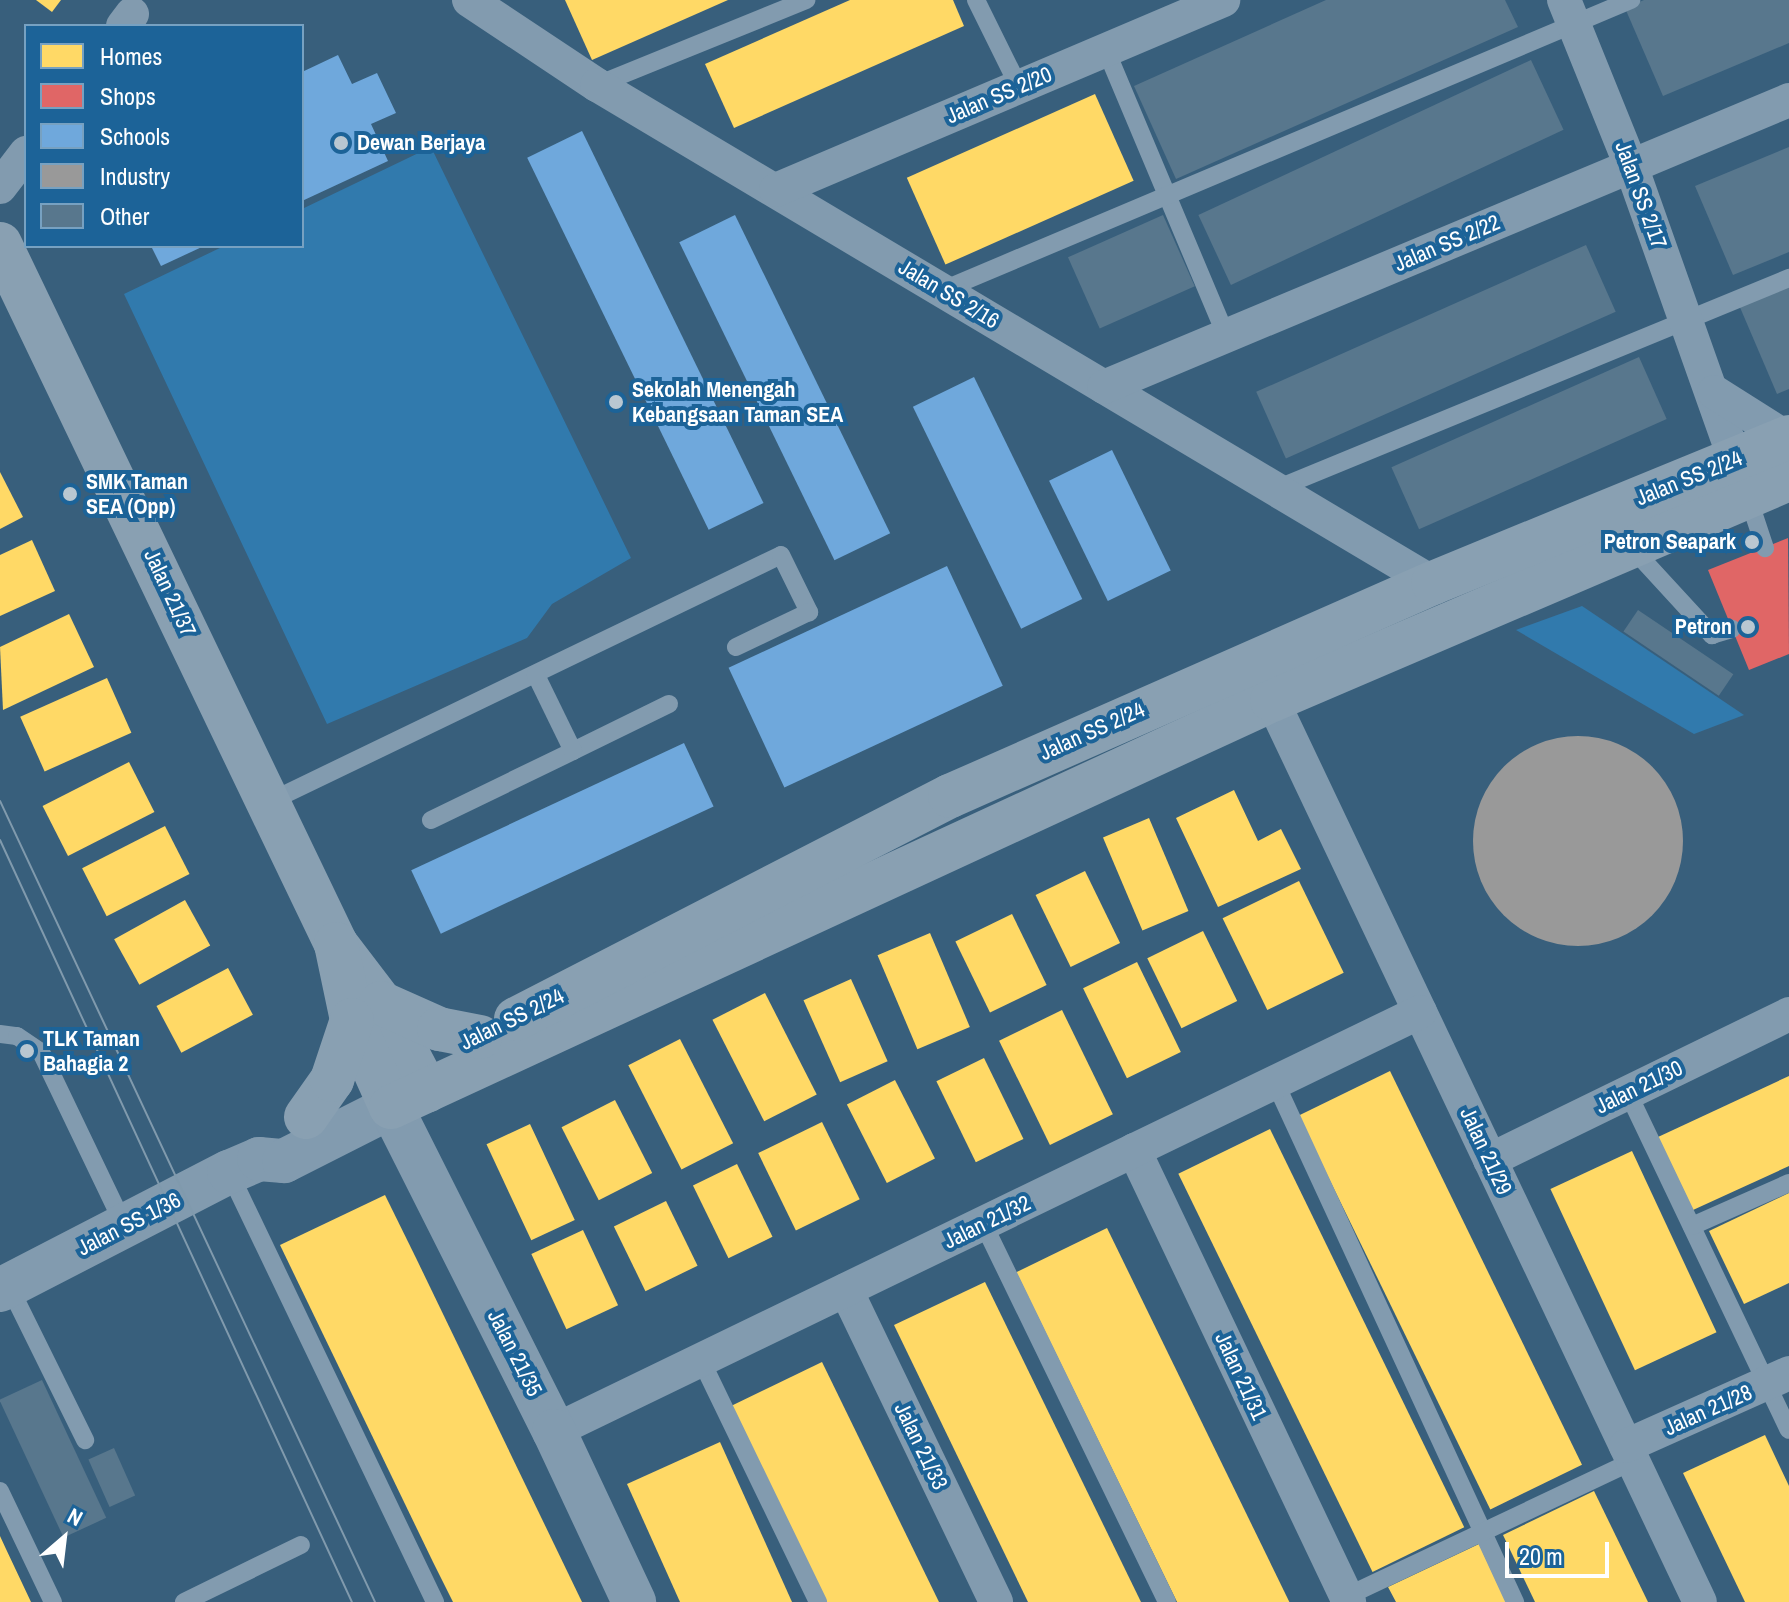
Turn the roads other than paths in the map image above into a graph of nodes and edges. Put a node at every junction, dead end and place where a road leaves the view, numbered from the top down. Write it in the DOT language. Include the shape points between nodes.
graph roads {
  1 [pos="469,0"];
  2 [pos="806,0"];
  3 [pos="976,0"];
  4 [pos="1631,0"];
  5 [pos="1213,2"];
  6 [pos="1569,13"];
  7 [pos="1106,50"];
  8 [pos="597,85"];
  9 [pos="1019,87"];
  10 [pos="1789,100"];
  11 [pos="24,156"];
  12 [pos="1631,166"];
  13 [pos="0,187"];
  14 [pos="776,190"];
  15 [pos="1169,198"];
  16 [pos="0,244"];
  17 [pos="1789,278"];
  18 [pos="943,290"];
  19 [pos="1687,321"];
  20 [pos="1226,336"];
  21 [pos="1104,387"];
  22 [pos="1714,392"];
  23 [pos="1788,451"];
  24 [pos="1741,478"];
  25 [pos="1276,489"];
  26 [pos="1628,544"];
  27 [pos="1765,548"];
  28 [pos="1433,583"];
  29 [pos="1732,629"];
  30 [pos="736,647"];
  31 [pos="536,675"];
  32 [pos="1189,687"];
  33 [pos="1272,700"];
  34 [pos="669,704"];
  35 [pos="573,751"];
  36 [pos="269,802"];
  37 [pos="431,820"];
  38 [pos="366,1011"];
  39 [pos="1420,1012"];
  40 [pos="1789,1014"];
  41 [pos="0,1034"];
  42 [pos="480,1037"];
  43 [pos="1275,1082"];
  44 [pos="403,1086"];
  45 [pos="1628,1093"];
  46 [pos="306,1117"];
  47 [pos="1134,1150"];
  48 [pos="1490,1160"];
  49 [pos="244,1166"];
  50 [pos="1789,1183"];
  51 [pos="983,1223"];
  52 [pos="1692,1226"];
  53 [pos="125,1227"];
  54 [pos="4,1288"];
  55 [pos="846,1290"];
  56 [pos="701,1360"];
  57 [pos="1778,1378"];
  58 [pos="1789,1430"];
  59 [pos="554,1431"];
  60 [pos="85,1440"];
  61 [pos="1629,1454"];
  62 [pos="0,1491"];
  63 [pos="1481,1530"];
  64 [pos="301,1545"];
  65 [pos="1343,1600"];
  66 [pos="53,1602"];
  67 [pos="184,1602"];
  68 [pos="435,1602"];
  69 [pos="634,1602"];
  70 [pos="818,1602"];
  71 [pos="996,1602"];
  72 [pos="1167,1602"];
  73 [pos="1515,1602"];
  74 [pos="1700,1602"];
  1 -- 8 [label="street, Jalan SS 2/16"];
  2 -- 8 [label="lane"];
  3 -- 9 [label="lane"];
  4 -- 6 [label="lane"];
  5 -- 7 [label="street, Jalan SS 2/20"];
  6 -- 12 [label="street, Jalan SS 2/17"];
  6 -- 15 [label="lane"];
  7 -- 9 [label="street, Jalan SS 2/20"];
  7 -- 15 [label="lane"];
  8 -- 14 [label="street, Jalan SS 2/16"];
  9 -- 14 [label="street, Jalan SS 2/20"];
  10 -- 12 [label="street, Jalan SS 2/22"];
  11 -- 13 [label="street"];
  12 -- 19 [label="street, Jalan SS 2/17"];
  12 -- 20 [label="street, Jalan SS 2/22"];
  14 -- 18 [label="street, Jalan SS 2/16"];
  15 -- 18 [label="lane"];
  15 -- 20 [label="lane"];
  16 -- 36 [label="main road, Jalan 21/37"];
  17 -- 19 [label="lane"];
  18 -- 21 [label="street, Jalan SS 2/16"];
  19 -- 22 [label="street, Jalan SS 2/17"];
  19 -- 25 [label="lane"];
  20 -- 21 [label="street, Jalan SS 2/22"];
  21 -- 25 [label="street, Jalan SS 2/16"];
  22 -- 23 [label="street"];
  22 -- 24 [label="street, Jalan SS 2/17"];
  23 -- 24 [label="main road, Jalan SS 2/24"];
  24 -- 26 [label="main road, Jalan SS 2/24"];
  24 -- 27 [label="lane"];
  24 -- 28 [label="main road, Jalan SS 2/24"];
  25 -- 28 [label="street, Jalan SS 2/16"];
  26 -- 29 [label="lane" via="1712,635"];
  26 -- 33 [label="main road, Jalan SS 2/24"];
  28 -- 32 [label="main road, Jalan SS 2/24"];
  30 -- 31 [label="lane" via="809,612 781,555"];
  31 -- 35 [label="lane"];
  31 -- 36 [label="lane"];
  32 -- 33 [label="main road" via="1249,685"];
  32 -- 42 [label="main road, Jalan SS 2/24" via="950,796"];
  33 -- 39 [label="street, Jalan 21/29"];
  33 -- 44 [label="main road, Jalan SS 2/24"];
  34 -- 35 [label="lane"];
  35 -- 37 [label="lane"];
  36 -- 38 [label="main road, Jalan 21/37"];
  38 -- 42 [label="main road"];
  38 -- 44 [label="main road, Jalan 21/37"];
  38 -- 46 [label="main road" via="332,1080"];
  39 -- 43 [label="street, Jalan 21/32"];
  39 -- 48 [label="street, Jalan 21/29"];
  40 -- 45 [label="street, Jalan 21/30"];
  41 -- 53 [label="lane" via="17,1036 41,1052"];
  42 -- 44 [label="main road, Jalan SS 2/24"];
  43 -- 47 [label="street, Jalan 21/32"];
  43 -- 63 [label="lane"];
  44 -- 46 [label="street, Jalan SS 1/36"];
  44 -- 49 [label="street, Jalan SS 1/36" via="284,1161"];
  44 -- 59 [label="street, Jalan 21/35"];
  45 -- 48 [label="street, Jalan 21/30"];
  45 -- 52 [label="lane"];
  46 -- 49 [label="street, Jalan SS 1/36" via="269,1137"];
  47 -- 51 [label="street, Jalan 21/32"];
  47 -- 65 [label="street, Jalan 21/31"];
  48 -- 61 [label="street, Jalan 21/29"];
  49 -- 53 [label="street, Jalan SS 1/36"];
  49 -- 68 [label="lane"];
  50 -- 52 [label="lane"];
  51 -- 55 [label="street, Jalan 21/32"];
  51 -- 72 [label="lane"];
  52 -- 57 [label="lane"];
  53 -- 54 [label="street, Jalan SS 1/36"];
  54 -- 60 [label="lane"];
  55 -- 56 [label="street, Jalan 21/32"];
  55 -- 71 [label="street, Jalan 21/33"];
  56 -- 59 [label="street, Jalan 21/32"];
  56 -- 70 [label="lane"];
  57 -- 58 [label="lane"];
  57 -- 61 [label="street, Jalan 21/28"];
  59 -- 69 [label="street, Jalan 21/35"];
  61 -- 63 [label="lane"];
  61 -- 74 [label="street, Jalan 21/29"];
  62 -- 66 [label="lane"];
  63 -- 65 [label="lane"];
  63 -- 73 [label="lane"];
  64 -- 67 [label="lane"];
}
